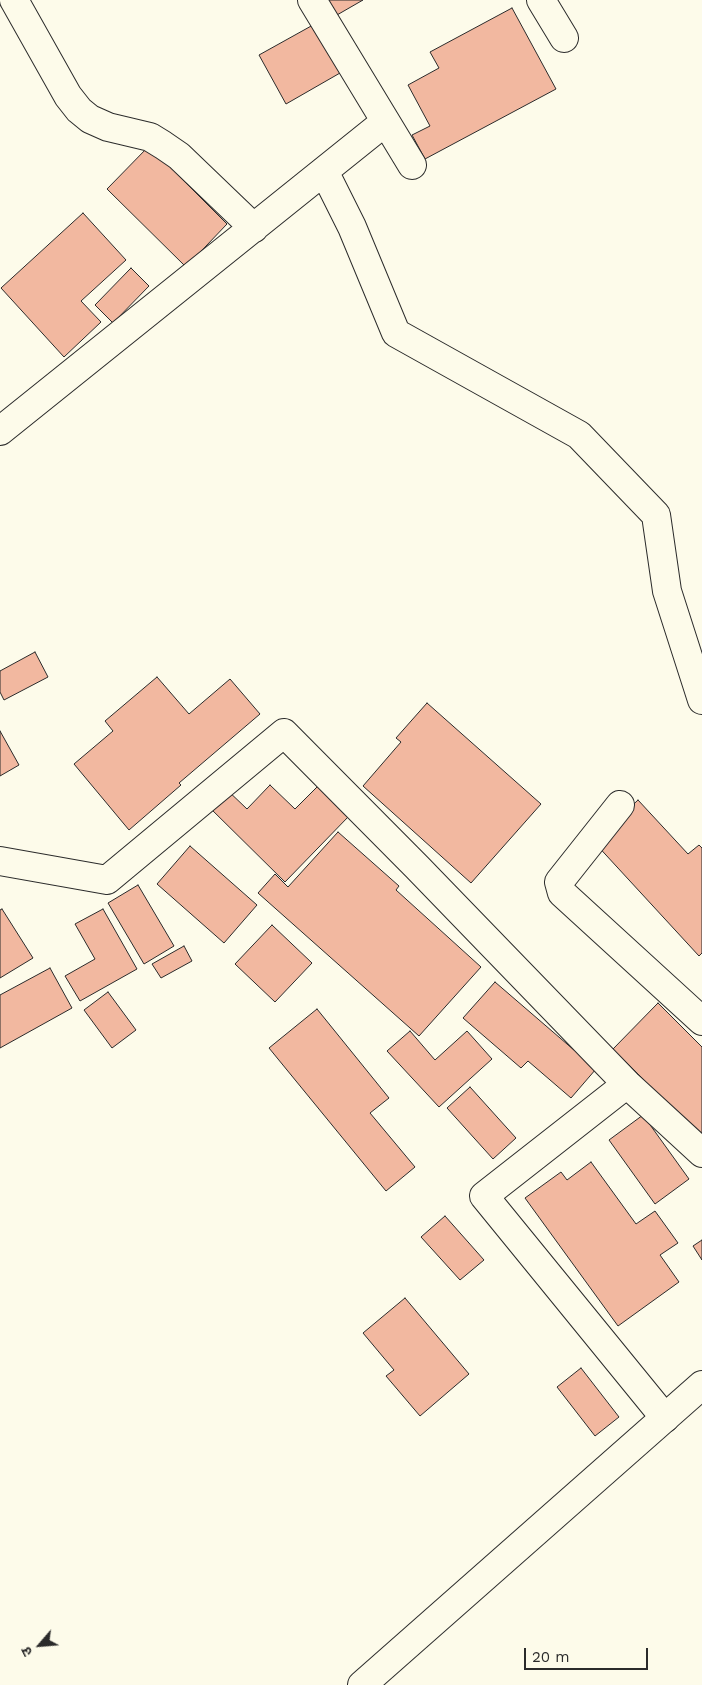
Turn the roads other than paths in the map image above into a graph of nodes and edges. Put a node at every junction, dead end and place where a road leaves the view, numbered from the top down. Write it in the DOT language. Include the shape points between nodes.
graph roads {
  1 [pos="14,0"];
  2 [pos="312,0"];
  3 [pos="541,0"];
  4 [pos="564,38"];
  5 [pos="385,122"];
  6 [pos="412,165"];
  7 [pos="324,171"];
  8 [pos="254,228"];
  9 [pos="0,431"];
  10 [pos="702,700"];
  11 [pos="620,805"];
  12 [pos="0,861"];
  13 [pos="702,1021"];
  14 [pos="627,1084"];
  15 [pos="702,1153"];
  16 [pos="702,1385"];
  17 [pos="665,1418"];
  18 [pos="362,1685"];
  1 -- 8 [label="street" via="79,110 108,127 150,137 164,144"];
  2 -- 5 [label="street"];
  3 -- 4 [label="street"];
  5 -- 6 [label="street"];
  5 -- 7 [label="street"];
  7 -- 8 [label="street"];
  7 -- 10 [label="street" via="352,228 396,334 578,435 656,515 668,591"];
  8 -- 9 [label="street"];
  11 -- 13 [label="street" via="559,882 562,893"];
  12 -- 14 [label="street" via="108,880 284,733"];
  14 -- 15 [label="street"];
  14 -- 17 [label="street" via="484,1196"];
  16 -- 17 [label="street"];
  17 -- 18 [label="street"];
}
